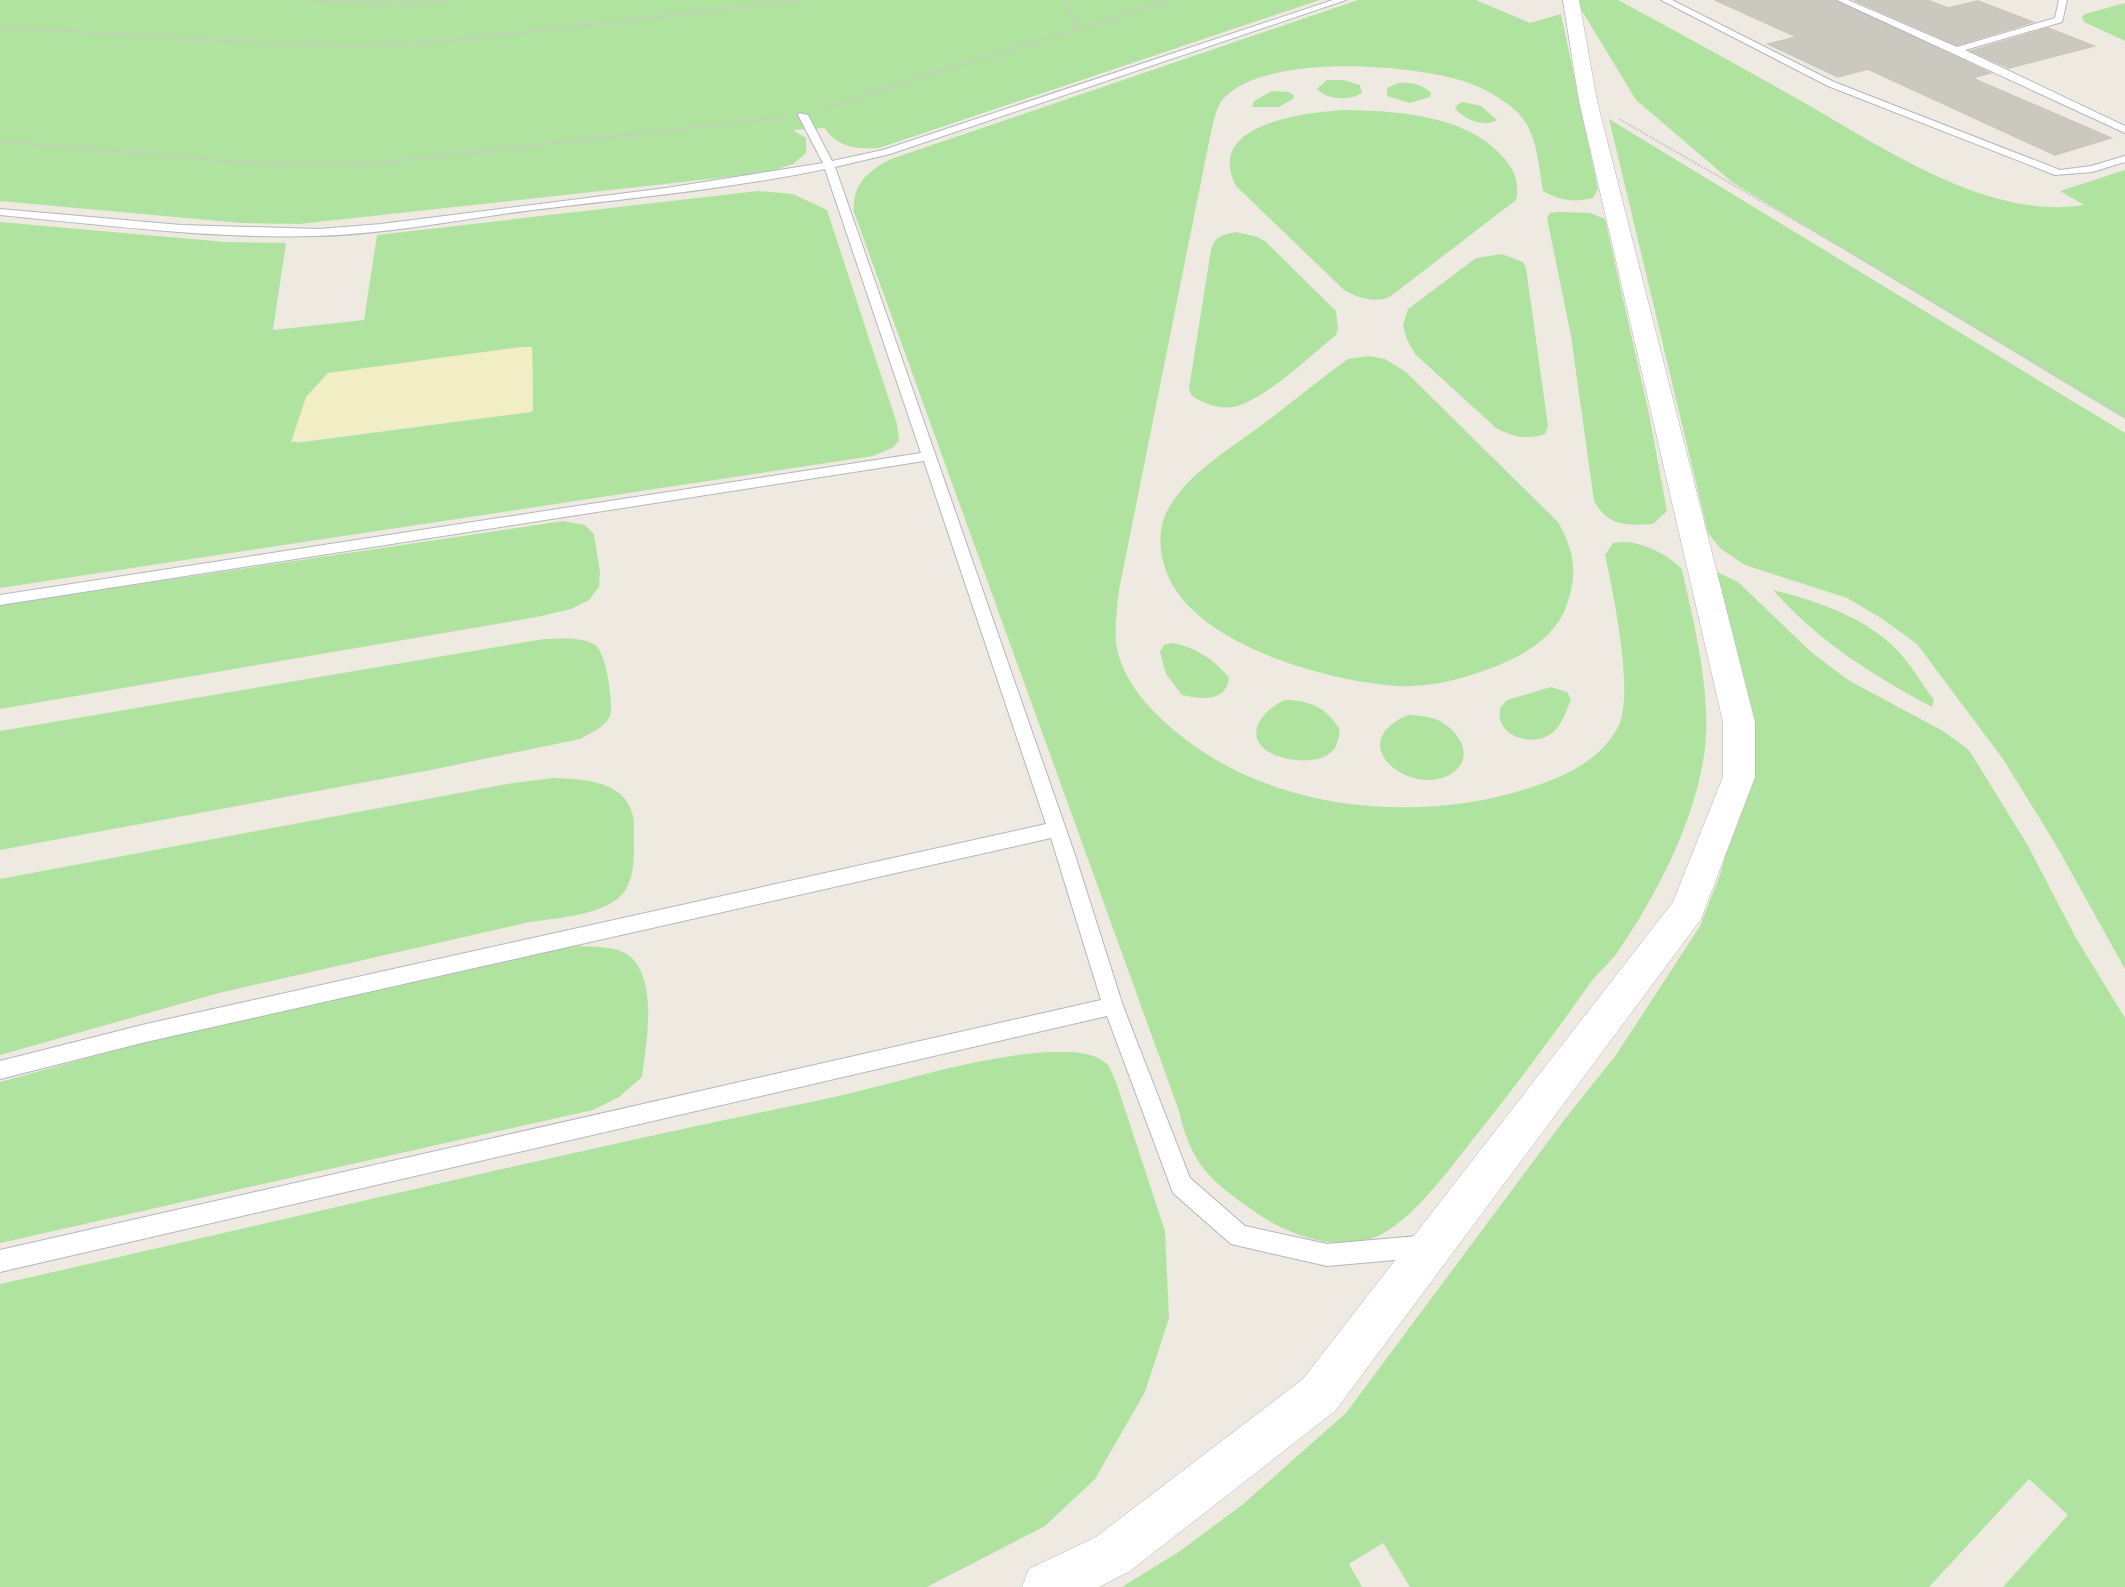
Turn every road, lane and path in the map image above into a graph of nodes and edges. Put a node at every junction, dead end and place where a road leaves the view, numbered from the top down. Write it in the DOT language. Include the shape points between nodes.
graph roads {
  1 [pos="309,0"];
  2 [pos="452,0"];
  3 [pos="804,0"];
  4 [pos="1061,0"];
  5 [pos="1170,0"];
  6 [pos="1342,0"];
  7 [pos="1571,0"];
  8 [pos="1665,0"];
  9 [pos="1841,0"];
  10 [pos="2063,0"];
  11 [pos="0,27"];
  12 [pos="1077,29"];
  13 [pos="1956,50"];
  14 [pos="1588,101"];
  15 [pos="802,115"];
  16 [pos="2125,130"];
  17 [pos="0,141"];
  18 [pos="2125,159"];
  19 [pos="830,167"];
  20 [pos="0,212"];
  21 [pos="2125,416"];
  22 [pos="929,456"];
  23 [pos="0,600"];
  24 [pos="1057,829"];
  25 [pos="1113,1006"];
  26 [pos="0,1070"];
  27 [pos="1432,1245"];
  28 [pos="0,1261"];
  29 [pos="1047,1587"];
  1 -- 2 [label="path" via="408,5"];
  3 -- 11 [label="path" via="437,42 363,46"];
  4 -- 12 [label="path" via="1072,12"];
  5 -- 12 [label="path"];
  6 -- 19 [label="lane" via="886,152"];
  7 -- 14 [label="street"];
  8 -- 18 [label="lane" via="1831,84 2059,173"];
  9 -- 13 [label="lane"];
  10 -- 13 [label="lane" via="2059,20"];
  12 -- 15 [label="path"];
  13 -- 16 [label="lane"];
  14 -- 21 [label="path"];
  14 -- 27 [label="street" via="1739,722 1739,777 1688,909"];
  15 -- 17 [label="path" via="380,163 303,165 214,160"];
  15 -- 19 [label="lane"];
  19 -- 20 [label="lane" via="437,219 292,233 219,231"];
  19 -- 22 [label="lane"];
  22 -- 23 [label="lane"];
  22 -- 24 [label="lane"];
  24 -- 25 [label="lane"];
  24 -- 26 [label="lane" via="146,1033"];
  25 -- 27 [label="lane" via="1181,1185 1239,1236 1327,1255"];
  25 -- 28 [label="lane"];
  27 -- 29 [label="street" via="1319,1395 1113,1554"];
}
